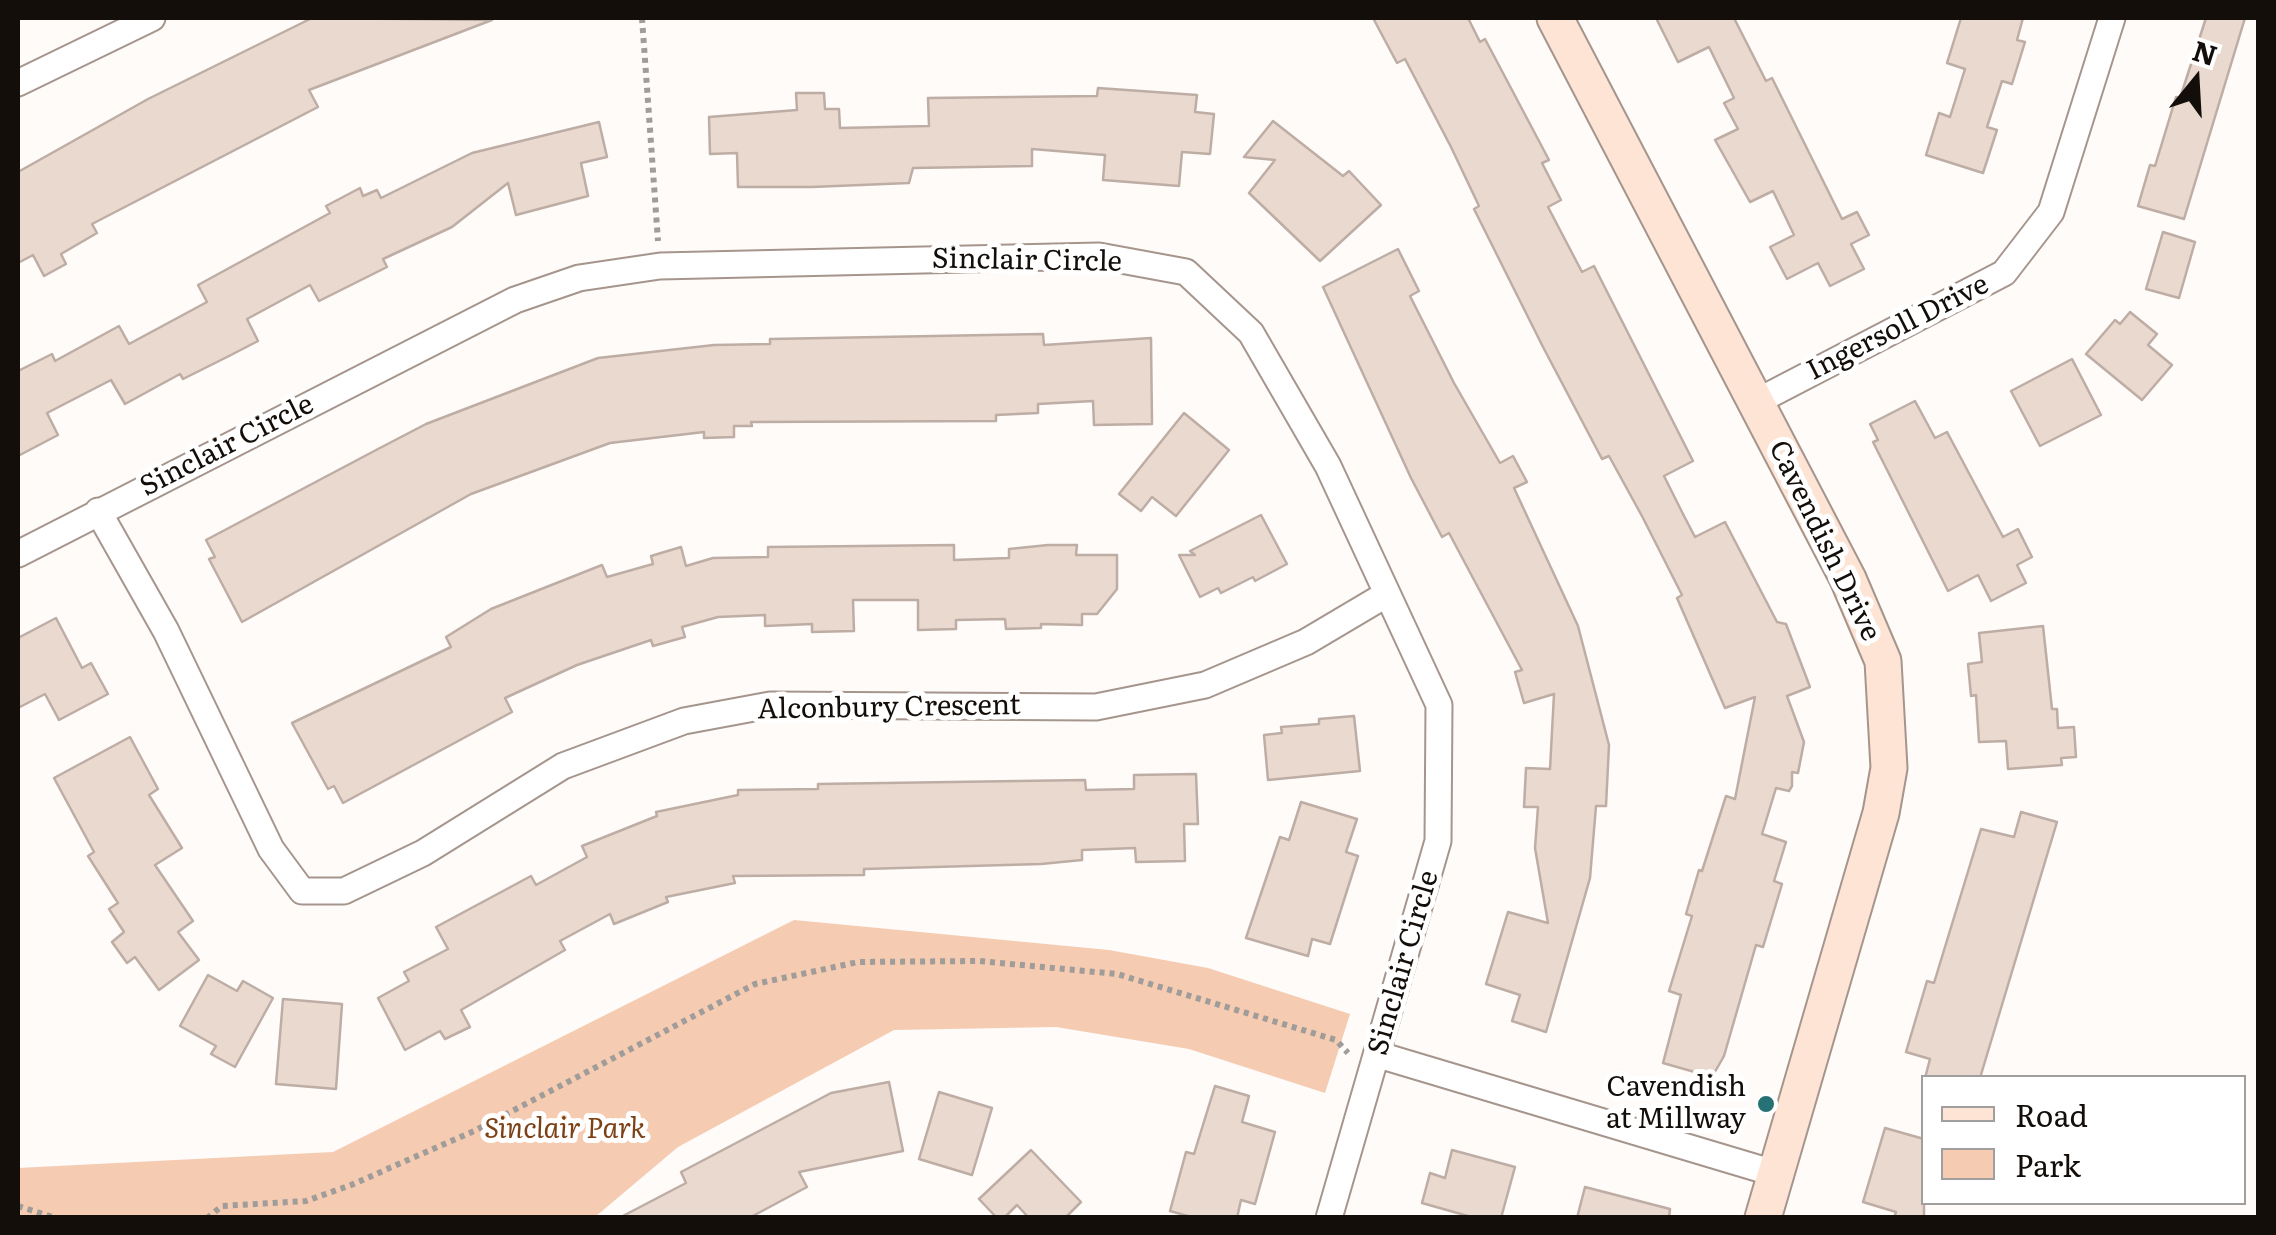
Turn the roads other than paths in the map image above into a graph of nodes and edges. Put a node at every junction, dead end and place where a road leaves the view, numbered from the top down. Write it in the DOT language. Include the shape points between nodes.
graph roads {
  1 [pos="152,18"];
  2 [pos="1555,18"];
  3 [pos="2112,18"];
  4 [pos="18,83"];
  5 [pos="1756,402"];
  6 [pos="98,512"];
  7 [pos="18,554"];
  8 [pos="1387,594"];
  9 [pos="1375,1066"];
  10 [pos="1777,1174"];
  11 [pos="1329,1218"];
  12 [pos="1763,1218"];
  1 -- 4 [label="street"];
  2 -- 5 [label="street, Cavendish Drive"];
  3 -- 5 [label="street, Ingersoll Drive" via="2052,212 2004,273"];
  5 -- 10 [label="street, Cavendish Drive" via="1866,617 1883,662 1890,736 1881,813"];
  6 -- 7 [label="street, Sinclair Circle"];
  6 -- 8 [label="street, Sinclair Circle" via="515,300 579,278 660,266 1099,256 1186,272 1251,334 1328,466"];
  6 -- 8 [label="street, Alconbury Crescent" via="166,631 270,849 302,891 344,890 423,853 563,766 684,721 770,705 1096,707 1205,685 1306,642"];
  8 -- 9 [label="street, Sinclair Circle" via="1439,705 1442,786 1438,841"];
  9 -- 10 [label="street"];
  9 -- 11 [label="street, Sinclair Circle"];
  10 -- 12 [label="street, Cavendish Drive"];
}
